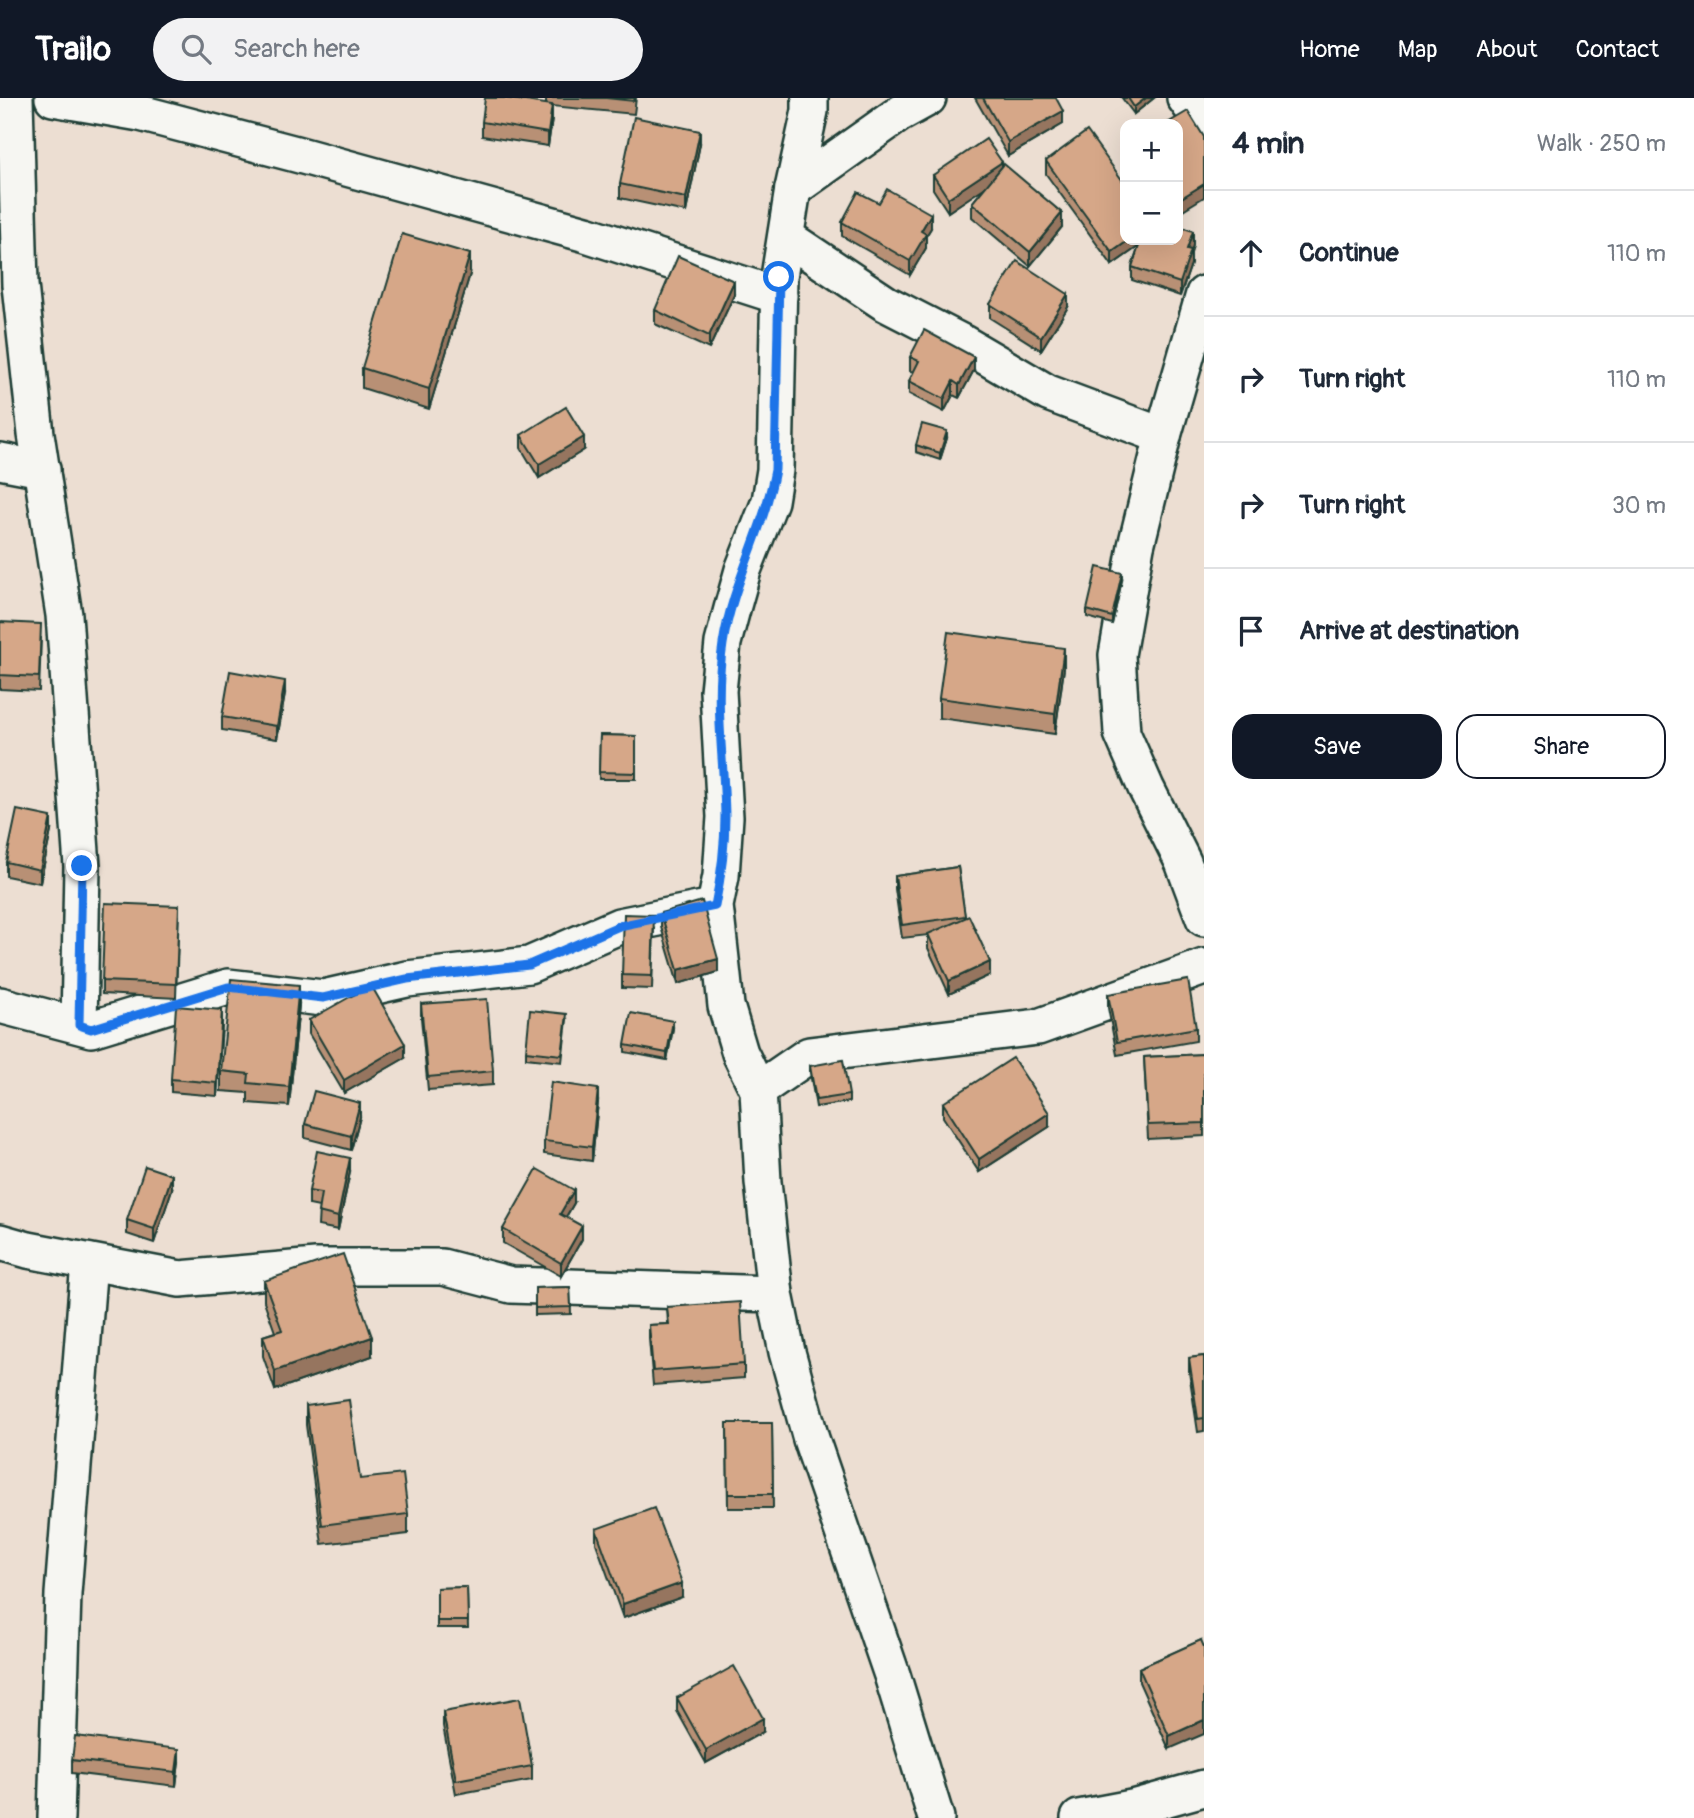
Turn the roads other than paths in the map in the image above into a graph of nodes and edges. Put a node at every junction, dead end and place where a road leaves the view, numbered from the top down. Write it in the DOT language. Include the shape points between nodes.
graph roads {
  1 [pos="15,98"];
  2 [pos="53,98"];
  3 [pos="810,98"];
  4 [pos="928,98"];
  5 [pos="1185,98"];
  6 [pos="141,106"];
  7 [pos="1204,125"];
  8 [pos="793,189"];
  9 [pos="786,237"];
  10 [pos="1204,293"];
  11 [pos="779,296"];
  12 [pos="1163,436"];
  13 [pos="0,461"];
  14 [pos="42,469"];
  15 [pos="715,906"];
  16 [pos="1204,918"];
  17 [pos="1204,967"];
  18 [pos="0,1005"];
  19 [pos="79,1025"];
  20 [pos="758,1090"];
  21 [pos="0,1242"];
  22 [pos="89,1262"];
  23 [pos="775,1294"];
  24 [pos="1204,1788"];
  25 [pos="56,1818"];
  26 [pos="936,1818"];
  27 [pos="1079,1818"];
  1 -- 14 [label="street" via="20,285"];
  2 -- 6 [label="street"];
  3 -- 8 [label="street"];
  4 -- 8 [label="street"];
  5 -- 7 [label="street"];
  6 -- 11 [label="street" via="586,234"];
  8 -- 9 [label="street"];
  9 -- 11 [label="street"];
  9 -- 12 [label="street" via="885,303 963,342 1048,393"];
  10 -- 12 [label="street"];
  11 -- 15 [label="street" via="775,470 770,500 743,570 723,643 718,691 725,817"];
  12 -- 16 [label="street" via="1116,655 1122,733"];
  13 -- 14 [label="street"];
  14 -- 19 [label="street" via="64,615 81,852"];
  15 -- 19 [label="street" via="619,926 529,965 407,979 323,998 228,987 91,1029"];
  15 -- 20 [label="street" via="726,1006"];
  17 -- 20 [label="street" via="1038,1027 808,1055"];
  18 -- 19 [label="street"];
  20 -- 23 [label="street"];
  21 -- 22 [label="street"];
  22 -- 23 [label="street" via="180,1279 316,1267 442,1267 511,1285"];
  22 -- 25 [label="street" via="63,1594"];
  23 -- 26 [label="street" via="811,1439"];
  24 -- 27 [label="street"];
}
